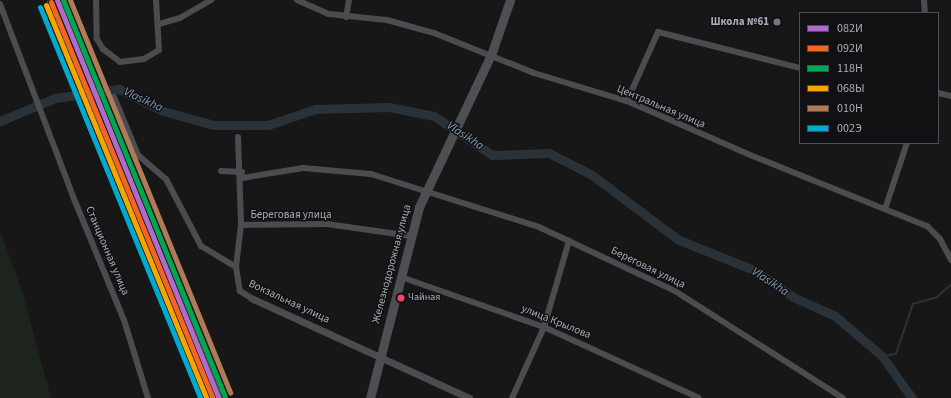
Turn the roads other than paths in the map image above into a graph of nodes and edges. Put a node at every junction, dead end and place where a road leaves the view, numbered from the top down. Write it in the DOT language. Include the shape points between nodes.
graph roads {
  1 [pos="96,0"];
  2 [pos="156,0"];
  3 [pos="211,0"];
  4 [pos="296,0"];
  5 [pos="349,0"];
  6 [pos="510,0"];
  7 [pos="924,0"];
  8 [pos="0,4"];
  9 [pos="925,12"];
  10 [pos="346,17"];
  11 [pos="159,24"];
  12 [pos="491,56"];
  13 [pos="799,68"];
  14 [pos="939,93"];
  15 [pos="951,96"];
  16 [pos="114,97"];
  17 [pos="627,101"];
  18 [pos="238,137"];
  19 [pos="907,144"];
  20 [pos="221,171"];
  21 [pos="242,172"];
  22 [pos="242,178"];
  23 [pos="425,193"];
  24 [pos="885,209"];
  25 [pos="241,225"];
  26 [pos="411,236"];
  27 [pos="569,242"];
  28 [pos="949,250"];
  29 [pos="951,260"];
  30 [pos="236,267"];
  31 [pos="401,277"];
  32 [pos="251,298"];
  33 [pos="544,327"];
  34 [pos="380,354"];
  35 [pos="148,398"];
  36 [pos="370,398"];
  37 [pos="469,398"];
  38 [pos="512,398"];
  39 [pos="699,398"];
  40 [pos="844,398"];
  1 -- 11 [label="street" via="97,39 103,49 120,62 154,56 159,50"];
  2 -- 11 [label="street"];
  3 -- 11 [label="street" via="180,18"];
  4 -- 10 [label="street, Центральная улица"];
  5 -- 10 [label="street"];
  6 -- 12 [label="main road, Железнодорожная улица"];
  7 -- 9 [label="street"];
  8 -- 35 [label="street, Станционная улица" via="44,114 72,194 124,320"];
  10 -- 12 [label="street, Центральная улица" via="387,20 434,33"];
  12 -- 17 [label="street, Центральная улица"];
  12 -- 23 [label="main road, Железнодорожная улица"];
  13 -- 17 [label="street" via="658,32"];
  14 -- 15 [label="street"];
  16 -- 30 [label="street" via="138,155 166,179 202,246"];
  17 -- 24 [label="street, Центральная улица"];
  18 -- 21 [label="street, Вокзальная улица"];
  19 -- 24 [label="street"];
  20 -- 21 [label="street"];
  21 -- 22 [label="street, Вокзальная улица"];
  22 -- 23 [label="street, Береговая улица" via="323,168 393,179"];
  22 -- 25 [label="street, Вокзальная улица"];
  23 -- 26 [label="main road, Железнодорожная улица"];
  23 -- 27 [label="street, Береговая улица" via="539,227"];
  24 -- 28 [label="street, Центральная улица" via="927,226"];
  25 -- 26 [label="street, Береговая улица" via="327,224"];
  25 -- 30 [label="street, Вокзальная улица"];
  26 -- 31 [label="main road, Железнодорожная улица"];
  27 -- 33 [label="street"];
  27 -- 40 [label="street, Береговая улица" via="675,291"];
  28 -- 29 [label="street, Центральная улица"];
  30 -- 32 [label="street, Вокзальная улица" via="240,291"];
  31 -- 33 [label="street, улица Крылова"];
  31 -- 34 [label="main road, Железнодорожная улица"];
  32 -- 34 [label="street, Вокзальная улица"];
  33 -- 38 [label="street"];
  33 -- 39 [label="street, улица Крылова"];
  34 -- 36 [label="main road, Железнодорожная улица"];
  34 -- 37 [label="street, Вокзальная улица"];
}
